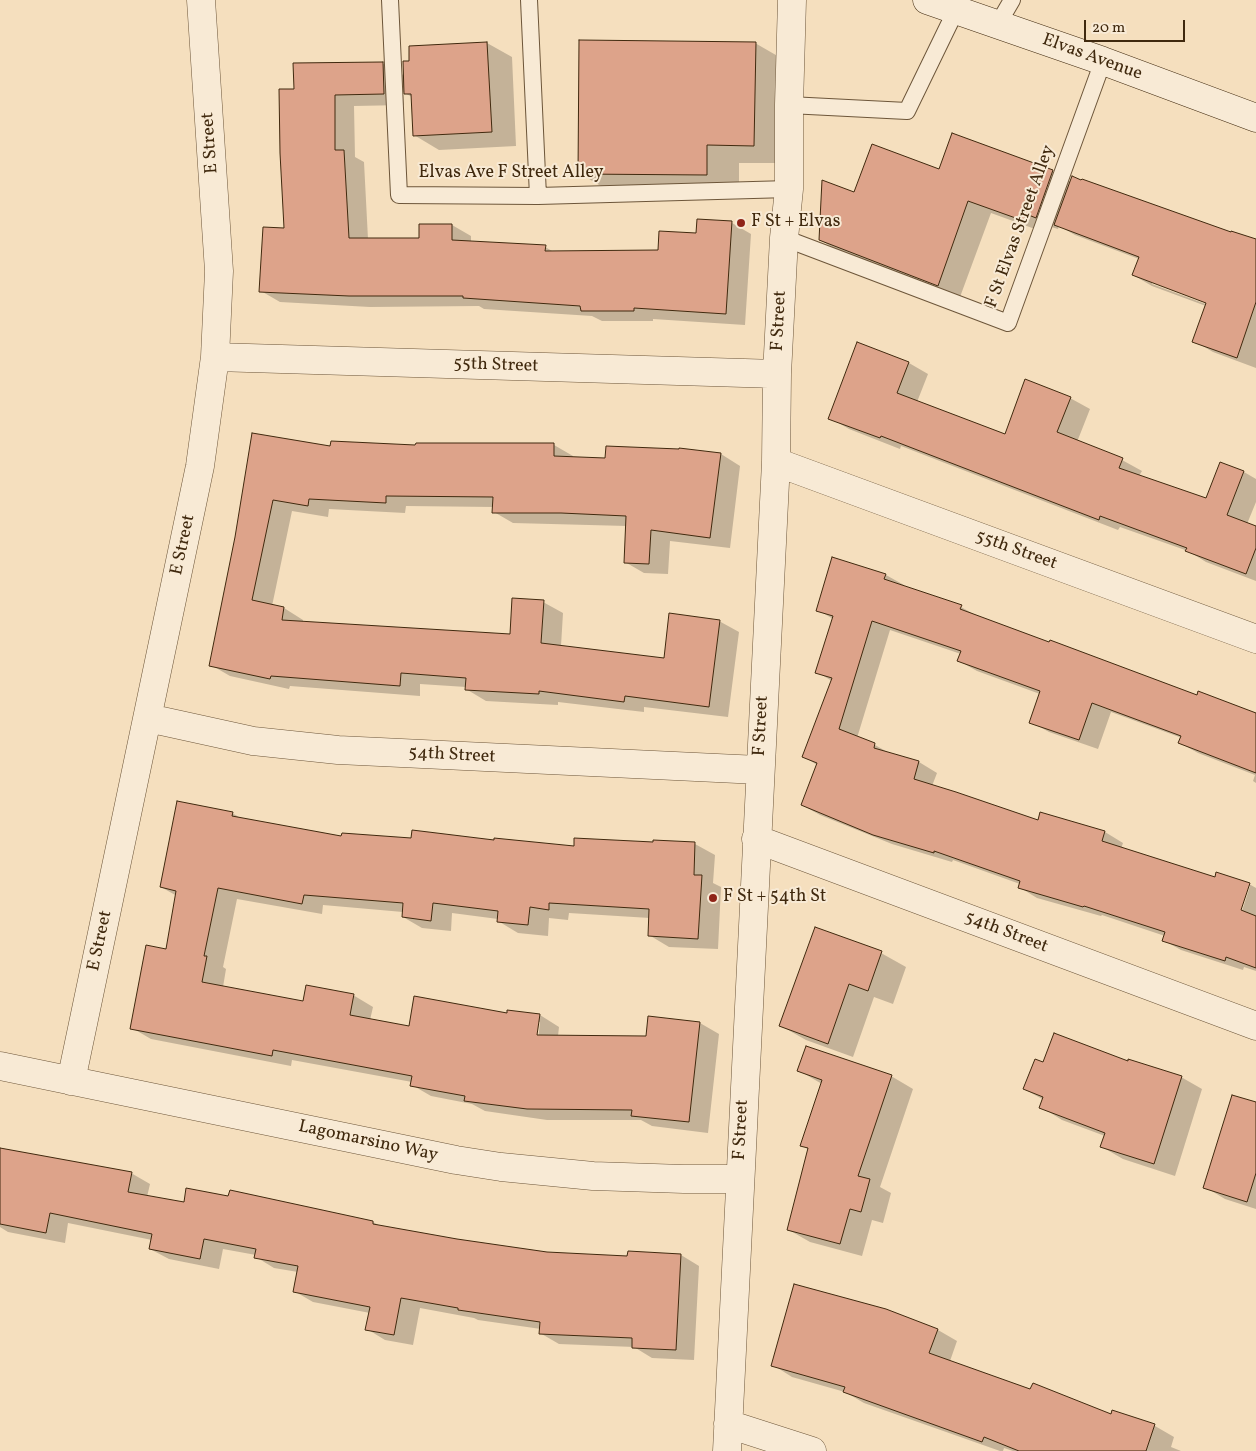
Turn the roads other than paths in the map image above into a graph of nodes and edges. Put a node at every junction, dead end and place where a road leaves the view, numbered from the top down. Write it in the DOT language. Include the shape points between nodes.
graph roads {
  1 [pos="201,0"];
  2 [pos="390,0"];
  3 [pos="529,0"];
  4 [pos="792,0"];
  5 [pos="927,0"];
  6 [pos="1012,0"];
  7 [pos="956,10"];
  8 [pos="998,24"];
  9 [pos="1103,61"];
  10 [pos="789,105"];
  11 [pos="1256,118"];
  12 [pos="788,189"];
  13 [pos="538,196"];
  14 [pos="784,238"];
  15 [pos="215,357"];
  16 [pos="778,374"];
  17 [pos="776,462"];
  18 [pos="1256,639"];
  19 [pos="148,718"];
  20 [pos="759,770"];
  21 [pos="756,839"];
  22 [pos="1256,1026"];
  23 [pos="0,1066"];
  24 [pos="71,1081"];
  25 [pos="740,1179"];
  26 [pos="728,1424"];
  27 [pos="727,1451"];
  28 [pos="812,1451"];
  1 -- 15 [label="street, E Street" via="219,271"];
  2 -- 13 [label="lane, Elvas Ave F Street Alley" via="399,195"];
  3 -- 13 [label="lane"];
  4 -- 10 [label="street, F Street"];
  5 -- 7 [label="street, Elvas Avenue"];
  6 -- 8 [label="lane"];
  7 -- 8 [label="street, Elvas Avenue"];
  7 -- 10 [label="lane" via="907,110"];
  8 -- 9 [label="street, Elvas Avenue"];
  9 -- 11 [label="street, Elvas Avenue"];
  9 -- 14 [label="lane, F St Elvas Street Alley" via="1008,323"];
  10 -- 12 [label="street, F Street"];
  12 -- 13 [label="lane, Elvas Ave F Street Alley"];
  12 -- 14 [label="street, F Street"];
  14 -- 16 [label="street, F Street"];
  15 -- 16 [label="street, 55th Street"];
  15 -- 19 [label="street, E Street" via="200,466"];
  16 -- 17 [label="street, F Street"];
  17 -- 18 [label="street, 55th Street"];
  17 -- 20 [label="street, F Street"];
  19 -- 20 [label="street, 54th Street" via="253,741 338,750"];
  19 -- 24 [label="street, E Street"];
  20 -- 21 [label="street, F Street"];
  21 -- 22 [label="street, 54th Street"];
  21 -- 25 [label="street, F Street"];
  23 -- 24 [label="street, Lagomarsino Way"];
  24 -- 25 [label="street, Lagomarsino Way" via="501,1167 593,1176"];
  25 -- 26 [label="street, F Street"];
  26 -- 27 [label="street, F Street"];
  26 -- 28 [label="street"];
}
